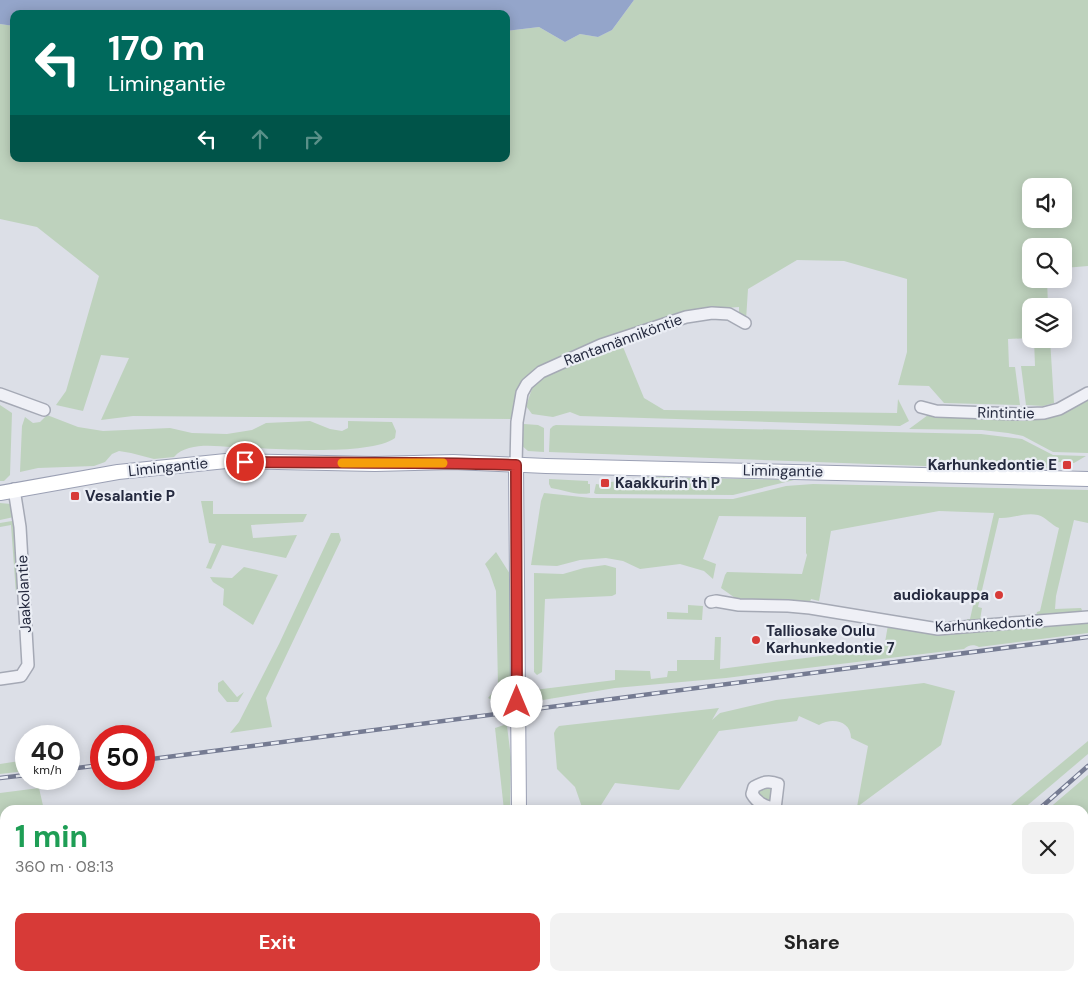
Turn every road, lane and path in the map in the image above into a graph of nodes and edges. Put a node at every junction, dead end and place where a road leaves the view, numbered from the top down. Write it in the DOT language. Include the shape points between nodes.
graph roads {
  1 [pos="746,323"];
  2 [pos="1088,393"];
  3 [pos="0,394"];
  4 [pos="921,406"];
  5 [pos="44,410"];
  6 [pos="516,465"];
  7 [pos="1088,479"];
  8 [pos="7,491"];
  9 [pos="711,602"];
  10 [pos="1088,617"];
  11 [pos="0,679"];
  12 [pos="519,805"];
  1 -- 6 [label="street, Rantamänniköntie" via="728,314 686,317 601,345 540,372 527,384 518,406"];
  2 -- 4 [label="street, Rintintie" via="1059,410 1044,413 936,411"];
  3 -- 5 [label="street"];
  6 -- 7 [label="main road, Limingantie"];
  6 -- 8 [label="main road, Limingantie" via="226,461 118,472"];
  6 -- 12 [label="main road"];
  8 -- 11 [label="street, Jaakolantie" via="20,527 28,665 21,676"];
  9 -- 10 [label="street, Karhunkedontie" via="795,607 938,629"];
}
